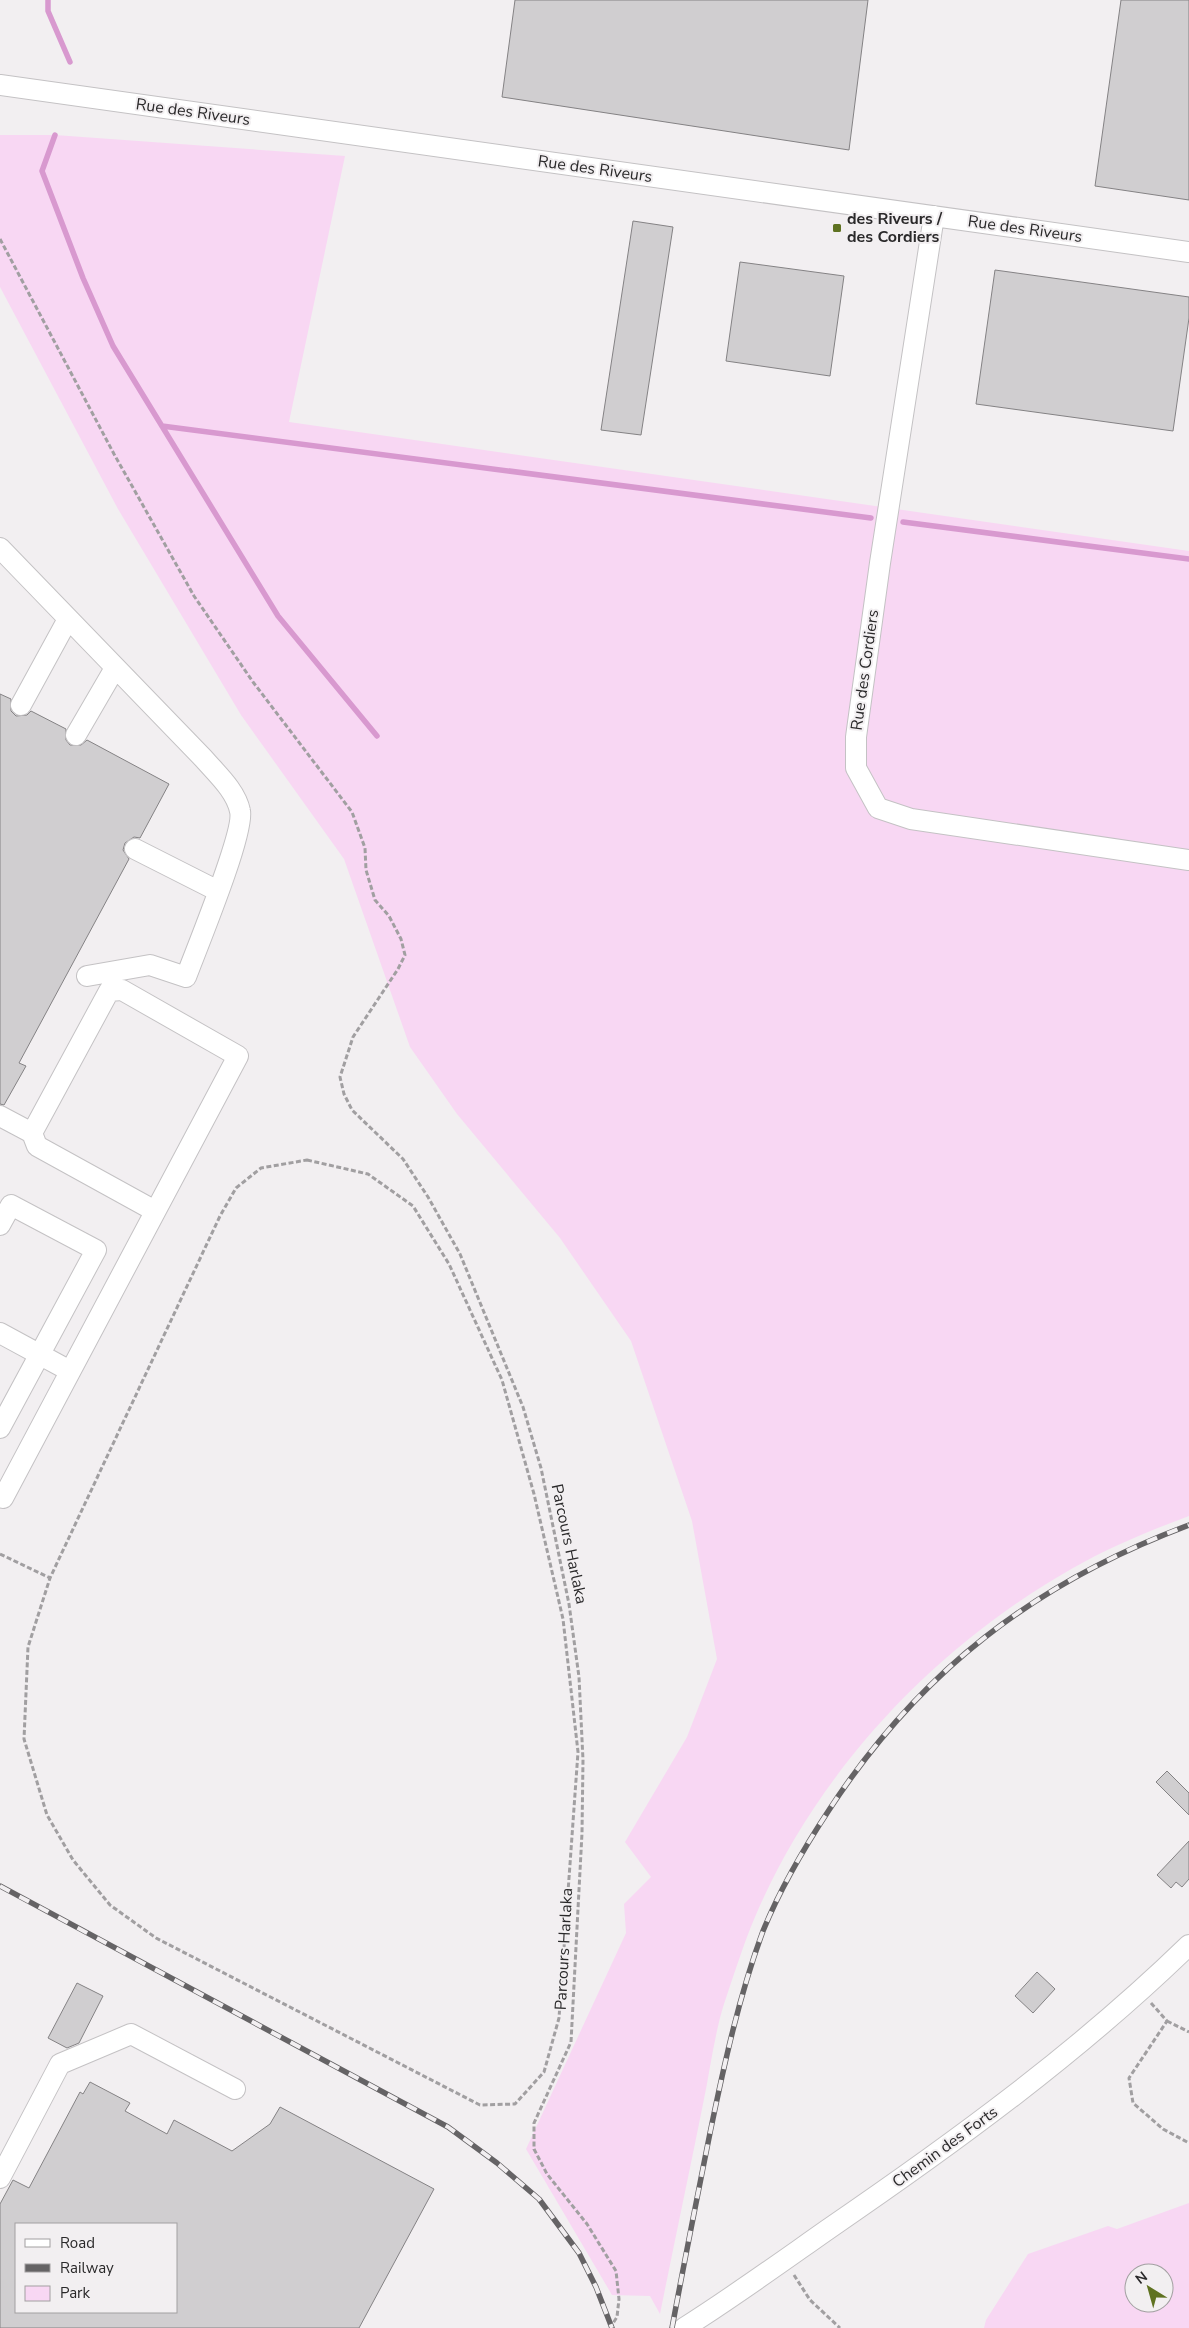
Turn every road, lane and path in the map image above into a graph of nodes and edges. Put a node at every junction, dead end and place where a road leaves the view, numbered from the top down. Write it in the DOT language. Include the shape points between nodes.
graph roads {
  1 [pos="0,86"];
  2 [pos="934,216"];
  3 [pos="0,239"];
  4 [pos="1189,252"];
  5 [pos="0,548"];
  6 [pos="68,619"];
  7 [pos="115,668"];
  8 [pos="21,705"];
  9 [pos="76,734"];
  10 [pos="134,848"];
  11 [pos="1189,860"];
  12 [pos="218,891"];
  13 [pos="87,976"];
  14 [pos="0,1116"];
  15 [pos="32,1134"];
  16 [pos="155,1211"];
  17 [pos="0,1225"];
  18 [pos="0,1333"];
  19 [pos="39,1355"];
  20 [pos="70,1371"];
  21 [pos="0,1428"];
  22 [pos="0,1496"];
  23 [pos="0,1554"];
  24 [pos="50,1578"];
  25 [pos="1189,1945"];
  26 [pos="1141,1990"];
  27 [pos="1167,2021"];
  28 [pos="1189,2032"];
  29 [pos="234,2089"];
  30 [pos="1189,2143"];
  31 [pos="1,2175"];
  32 [pos="784,2260"];
  33 [pos="610,2328"];
  34 [pos="684,2328"];
  35 [pos="840,2328"];
  1 -- 2 [label="street, Rue des Riveurs"];
  2 -- 4 [label="street, Rue des Riveurs"];
  2 -- 11 [label="street, Rue des Cordiers" via="879,573 856,737 856,768 878,808 911,819"];
  3 -- 33 [label="path, Parcours Harlaka" via="194,596 252,682 352,812 365,848 366,870 375,900 402,938 404,955 353,1037 340,1077 352,1110 403,1159 460,1254 523,1407 541,1468 569,1604 583,1760 571,2042 534,2123 534,2149 547,2174 587,2224 616,2271 619,2299 617,2317"];
  5 -- 6 [label="street"];
  6 -- 7 [label="street"];
  6 -- 8 [label="street"];
  7 -- 9 [label="street"];
  7 -- 12 [label="street" via="204,759 236,800 241,813 240,825"];
  10 -- 12 [label="street"];
  12 -- 13 [label="street" via="186,977 150,965"];
  14 -- 15 [label="street"];
  15 -- 16 [label="street" via="37,1146"];
  15 -- 16 [label="street" via="109,991 122,990 238,1056"];
  16 -- 20 [label="street"];
  17 -- 19 [label="street" via="11,1205 96,1250"];
  18 -- 19 [label="street"];
  19 -- 20 [label="street"];
  19 -- 21 [label="street"];
  20 -- 22 [label="street" via="3,1498"];
  23 -- 24 [label="path"];
  24 -- 24 [label="path" via="28,1647 24,1739 47,1815 73,1860 110,1905 156,1938 480,2105 515,2104 544,2072 559,2018 578,1752 563,1619 534,1494 502,1380 449,1264 413,1206 368,1174 307,1160 261,1168 236,1188"];
  25 -- 26 [label="street, Chemin des Forts"];
  26 -- 27 [label="path"];
  26 -- 32 [label="street, Chemin des Forts" via="1003,2104 912,2172"];
  27 -- 28 [label="path"];
  27 -- 30 [label="path" via="1129,2078 1133,2103 1163,2129"];
  29 -- 31 [label="street" via="130,2034 60,2064"];
  32 -- 34 [label="street, Chemin des Forts"];
  32 -- 35 [label="path" via="810,2300"];
}
